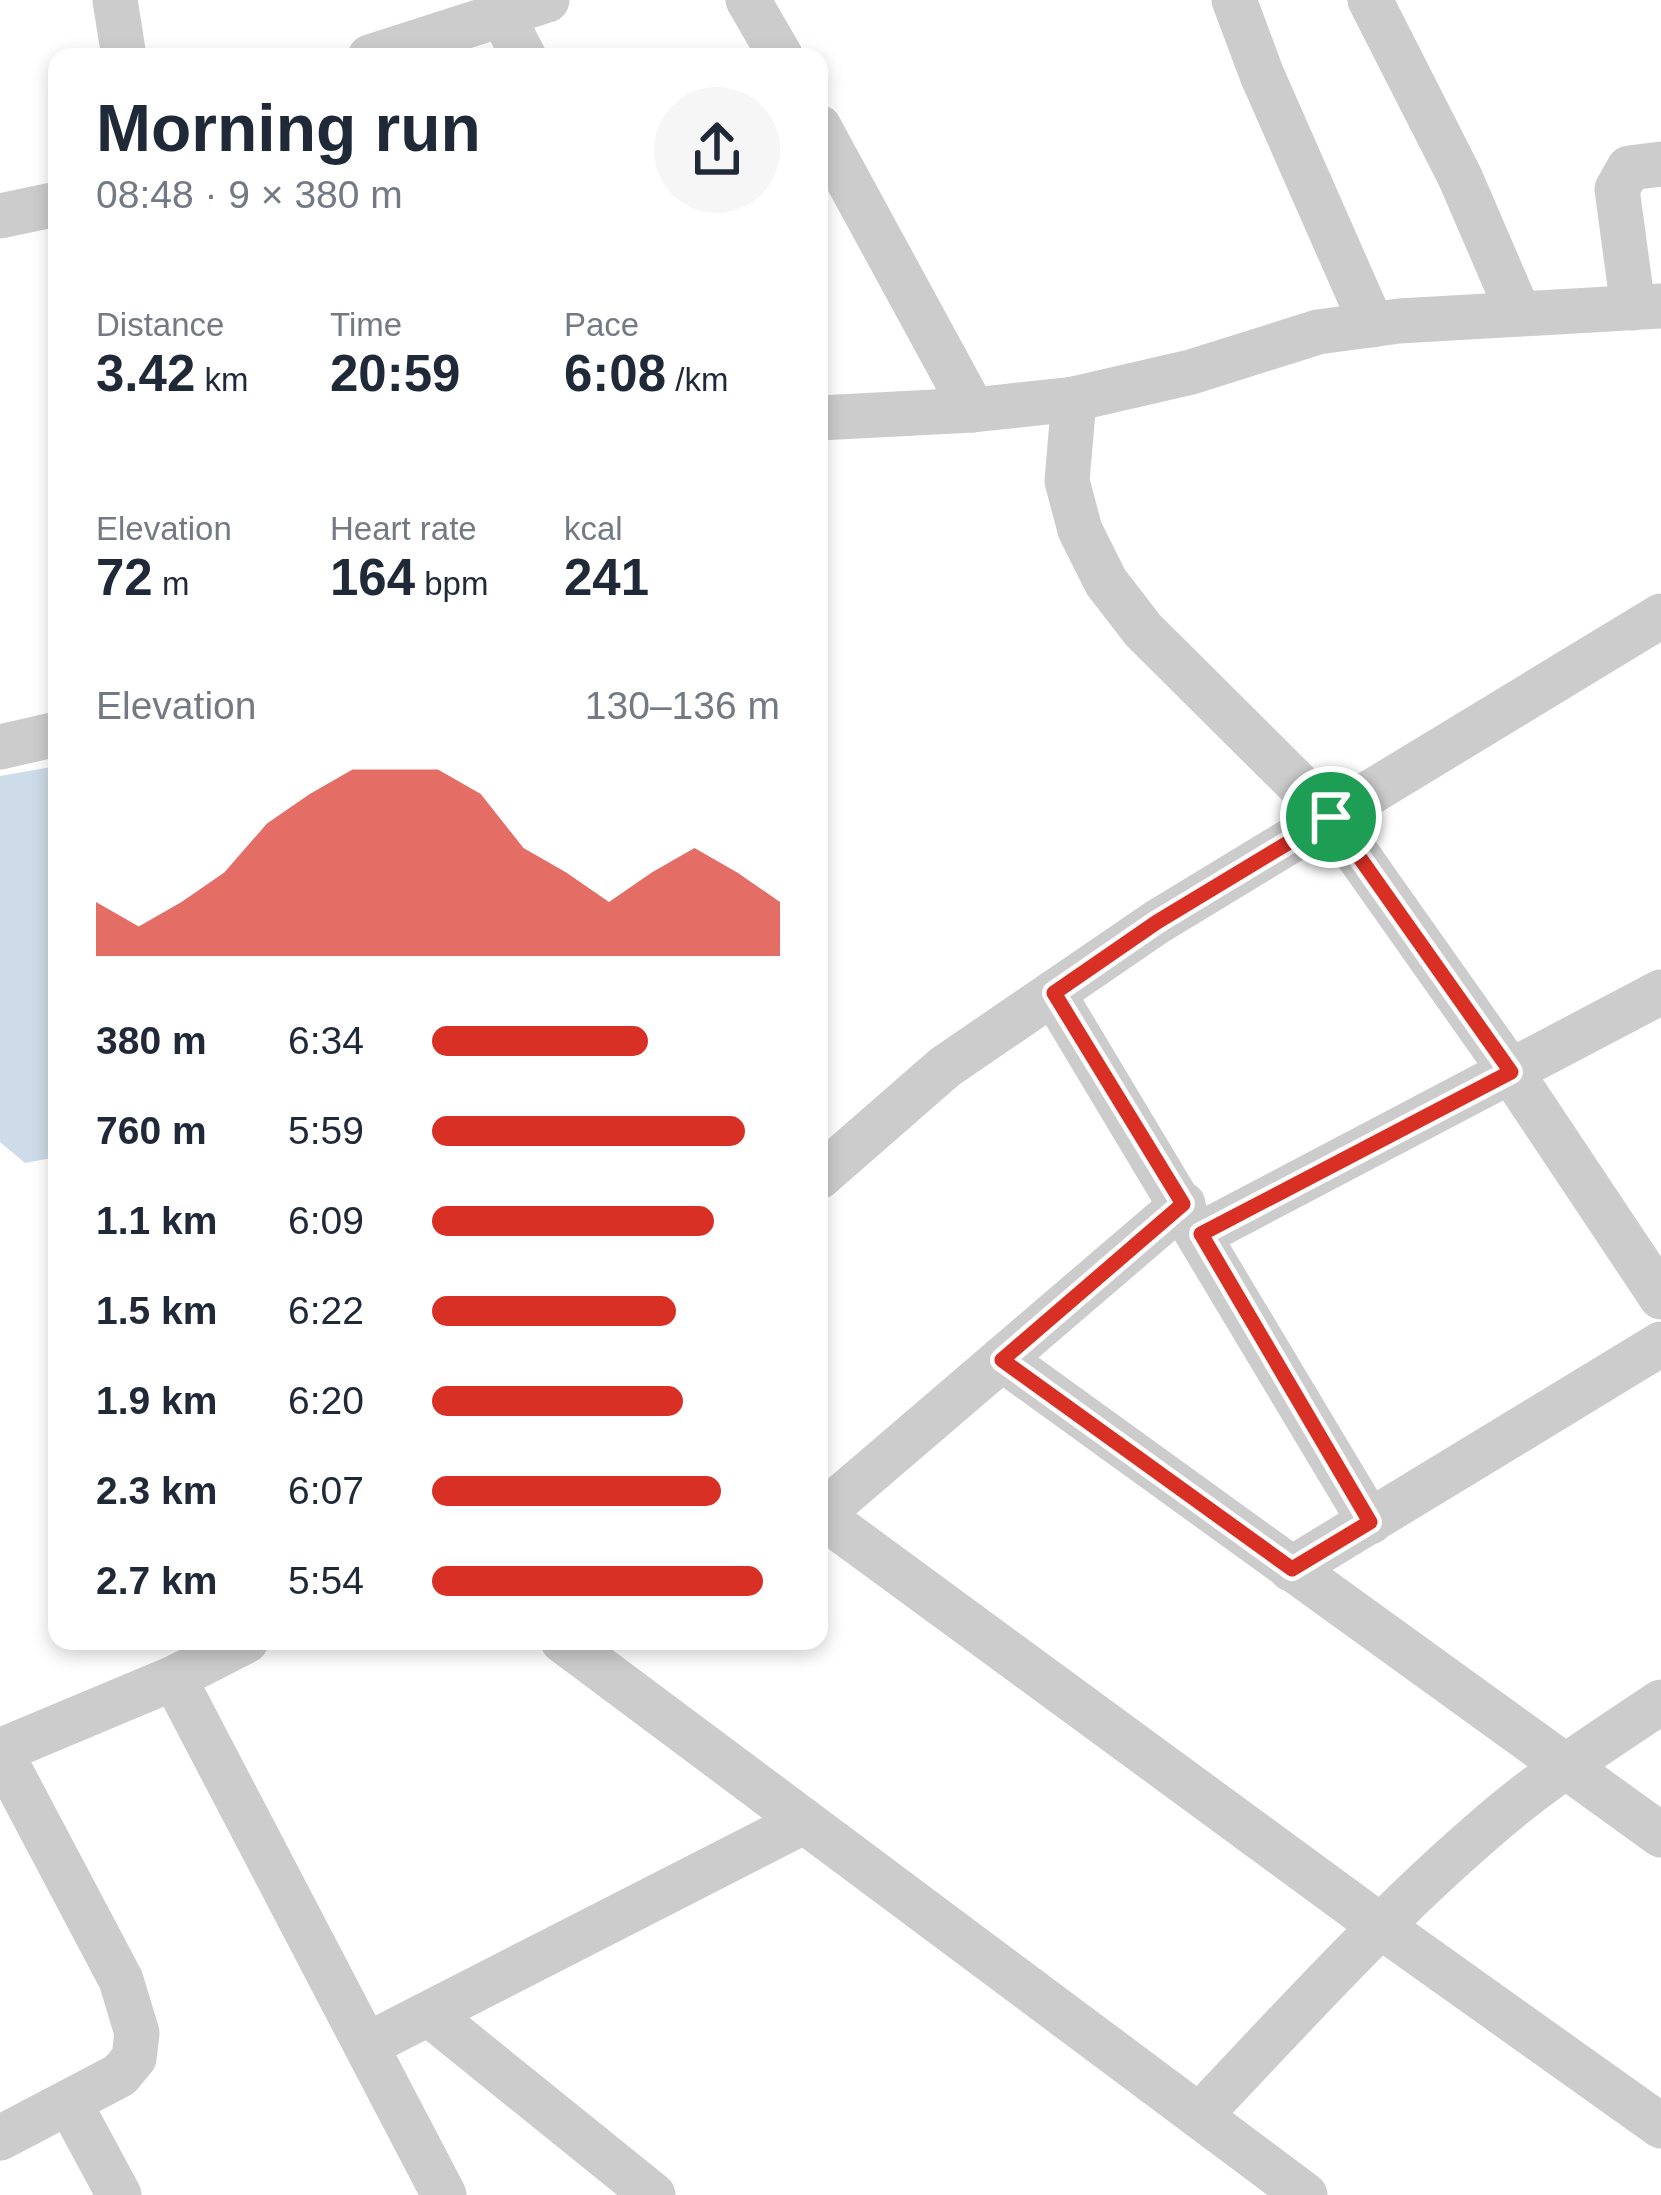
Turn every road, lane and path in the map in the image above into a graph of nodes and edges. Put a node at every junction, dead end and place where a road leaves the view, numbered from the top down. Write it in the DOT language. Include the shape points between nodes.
graph roads {
  1 [pos="115,0"];
  2 [pos="548,0"];
  3 [pos="748,0"];
  4 [pos="1234,0"];
  5 [pos="1370,0"];
  6 [pos="503,17"];
  7 [pos="123,48"];
  8 [pos="400,48"];
  9 [pos="519,48"];
  10 [pos="776,48"];
  11 [pos="828,144"];
  12 [pos="1661,164"];
  13 [pos="48,206"];
  14 [pos="0,216"];
  15 [pos="1647,307"];
  16 [pos="1519,314"];
  17 [pos="1372,325"];
  18 [pos="1074,399"];
  19 [pos="973,410"];
  20 [pos="828,418"];
  21 [pos="1661,616"];
  22 [pos="48,736"];
  23 [pos="0,747"];
  24 [pos="1331,817"];
  25 [pos="1661,992"];
  26 [pos="1054,993"];
  27 [pos="1511,1072"];
  28 [pos="828,1169"];
  29 [pos="1192,1219"];
  30 [pos="1661,1297"];
  31 [pos="1661,1345"];
  32 [pos="1002,1360"];
  33 [pos="828,1507"];
  34 [pos="828,1520"];
  35 [pos="1370,1522"];
  36 [pos="1292,1569"];
  37 [pos="228,1650"];
  38 [pos="575,1650"];
  39 [pos="174,1678"];
  40 [pos="1661,1702"];
  41 [pos="0,1751"];
  42 [pos="1564,1766"];
  43 [pos="803,1822"];
  44 [pos="1661,1835"];
  45 [pos="1379,1925"];
  46 [pos="429,2014"];
  47 [pos="367,2045"];
  48 [pos="70,2104"];
  49 [pos="1198,2116"];
  50 [pos="1661,2126"];
  51 [pos="0,2138"];
  52 [pos="118,2195"];
  53 [pos="444,2195"];
  54 [pos="653,2195"];
  55 [pos="1305,2195"];
  1 -- 7 [label="street"];
  2 -- 6 [label="street"];
  3 -- 10 [label="street"];
  4 -- 17 [label="street"];
  5 -- 16 [label="street"];
  6 -- 8 [label="street"];
  6 -- 9 [label="street"];
  11 -- 19 [label="street"];
  12 -- 15 [label="street" via="1629,169 1617,189"];
  13 -- 14 [label="street"];
  15 -- 16 [label="street"];
  16 -- 17 [label="street"];
  17 -- 18 [label="street" via="1318,332"];
  18 -- 19 [label="street"];
  18 -- 24 [label="street" via="1067,481 1106,582 1143,630"];
  19 -- 20 [label="street"];
  21 -- 24 [label="street"];
  22 -- 23 [label="street"];
  24 -- 26 [label="street"];
  24 -- 27 [label="street"];
  25 -- 27 [label="street"];
  26 -- 28 [label="street" via="945,1067"];
  26 -- 29 [label="street"];
  27 -- 29 [label="street"];
  27 -- 30 [label="street"];
  29 -- 32 [label="street"];
  29 -- 35 [label="street"];
  31 -- 35 [label="street"];
  32 -- 33 [label="street"];
  32 -- 36 [label="street"];
  34 -- 45 [label="street"];
  35 -- 36 [label="street"];
  36 -- 42 [label="street"];
  37 -- 39 [label="street"];
  38 -- 43 [label="street"];
  39 -- 41 [label="street"];
  39 -- 47 [label="street"];
  40 -- 42 [label="street"];
  41 -- 48 [label="street" via="121,1980 137,2033 134,2058 120,2075"];
  42 -- 44 [label="street"];
  42 -- 45 [label="street"];
  43 -- 46 [label="street"];
  43 -- 49 [label="street"];
  45 -- 49 [label="street"];
  45 -- 50 [label="street"];
  46 -- 47 [label="street"];
  46 -- 54 [label="street"];
  47 -- 53 [label="street"];
  48 -- 51 [label="street"];
  48 -- 52 [label="street"];
  49 -- 55 [label="street"];
}
